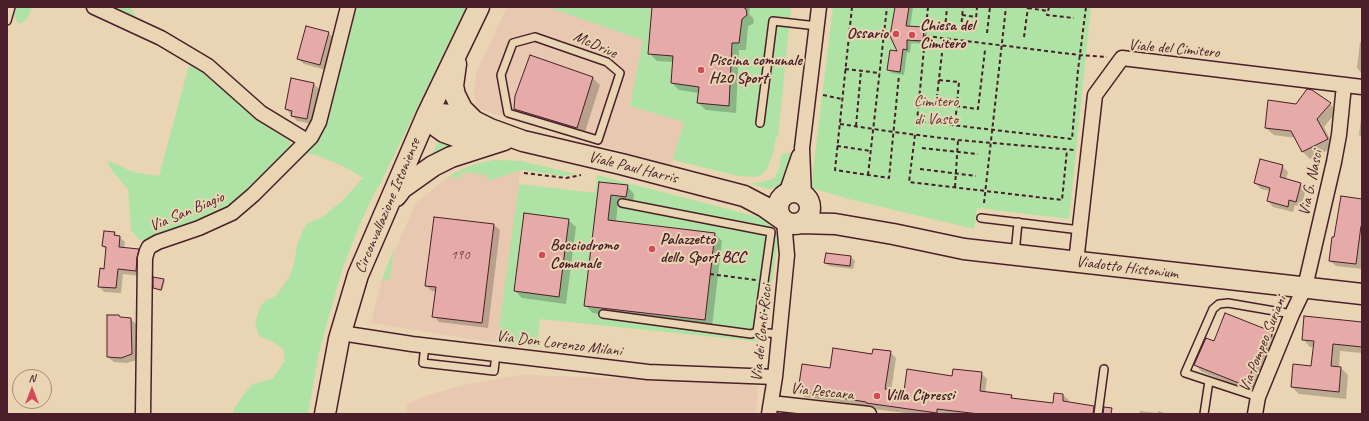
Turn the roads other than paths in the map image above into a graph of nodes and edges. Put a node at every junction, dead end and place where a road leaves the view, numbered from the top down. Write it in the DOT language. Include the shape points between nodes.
graph roads {
  1 [pos="11,7"];
  2 [pos="94,7"];
  3 [pos="348,7"];
  4 [pos="479,7"];
  5 [pos="819,7"];
  6 [pos="7,21"];
  7 [pos="817,26"];
  8 [pos="462,43"];
  9 [pos="513,43"];
  10 [pos="1344,85"];
  11 [pos="1362,87"];
  12 [pos="427,115"];
  13 [pos="474,121"];
  14 [pos="760,123"];
  15 [pos="513,140"];
  16 [pos="307,141"];
  17 [pos="744,196"];
  18 [pos="795,196"];
  19 [pos="622,203"];
  20 [pos="388,206"];
  21 [pos="981,218"];
  22 [pos="791,221"];
  23 [pos="1018,222"];
  24 [pos="1080,230"];
  25 [pos="893,234"];
  26 [pos="1015,255"];
  27 [pos="1076,262"];
  28 [pos="1305,288"];
  29 [pos="1362,294"];
  30 [pos="603,314"];
  31 [pos="1292,314"];
  32 [pos="757,332"];
  33 [pos="341,333"];
  34 [pos="779,334"];
  35 [pos="1104,369"];
  36 [pos="775,377"];
  37 [pos="1209,381"];
  38 [pos="1258,397"];
  39 [pos="770,409"];
  40 [pos="143,414"];
  41 [pos="325,414"];
  42 [pos="869,414"];
  43 [pos="1098,414"];
  44 [pos="1204,414"];
  45 [pos="1255,414"];
  1 -- 6 [label="lane"];
  2 -- 16 [label="street" via="161,38 208,66 260,113"];
  3 -- 16 [label="street, Via San Biagio" via="319,122"];
  4 -- 8 [label="main road, Circonvallazione Istoniense"];
  5 -- 7 [label="street"];
  7 -- 14 [label="lane" via="773,21"];
  7 -- 18 [label="street"];
  8 -- 12 [label="main road, Circonvallazione Istoniense"];
  8 -- 13 [label="main road, Viale Paul Harris" via="453,86 457,101"];
  9 -- 9 [label="lane, McDrive" via="501,75 508,113 598,140 620,73 607,62 535,36"];
  10 -- 11 [label="street, Viale del Cimitero"];
  10 -- 24 [label="street, Viale del Cimitero" via="1122,58 1095,95"];
  10 -- 28 [label="street, Via G. Nasci" via="1334,162"];
  12 -- 13 [label="main road, Viale Paul Harris" via="450,115"];
  12 -- 15 [label="main road, Viale Paul Harris" via="433,124 444,132 458,137"];
  12 -- 20 [label="main road, Circonvallazione Istoniense"];
  13 -- 15 [label="main road, Viale Paul Harris"];
  15 -- 17 [label="main road, Viale Paul Harris" via="621,164"];
  15 -- 20 [label="main road, Viale Paul Harris" via="451,156 402,188"];
  16 -- 40 [label="street, Via San Biagio" via="232,213 158,242 147,251 144,258"];
  17 -- 18 [label="main road, Viale Paul Harris"];
  17 -- 22 [label="main road, Viale Paul Harris"];
  18 -- 22 [label="main road" via="782,198 778,206 778,210"];
  18 -- 22 [label="main road" via="809,205 809,212 806,218"];
  18 -- 25 [label="main road, Viadotto Histonium"];
  19 -- 32 [label="lane" via="771,232"];
  20 -- 33 [label="main road, Circonvallazione Istoniense" via="358,275"];
  21 -- 23 [label="lane"];
  22 -- 25 [label="main road, Viadotto Histonium" via="835,224"];
  22 -- 34 [label="street, Via dei Conti Ricci"];
  23 -- 24 [label="lane"];
  23 -- 26 [label="lane"];
  24 -- 27 [label="street, Viale del Cimitero"];
  25 -- 26 [label="main road, Viadotto Histonium" via="944,245"];
  26 -- 27 [label="main road, Viadotto Histonium"];
  27 -- 28 [label="main road, Viadotto Histonium"];
  28 -- 29 [label="main road, Viadotto Histonium"];
  28 -- 31 [label="street, Via Pompeo Suriani"];
  30 -- 32 [label="lane" via="751,334"];
  31 -- 37 [label="lane" via="1228,303 1218,304 1213,309 1185,373"];
  31 -- 38 [label="street, Via Pompeo Suriani"];
  32 -- 34 [label="lane"];
  33 -- 36 [label="street, Via Don Lorenzo Milani" via="648,372"];
  33 -- 41 [label="main road, Circonvallazione Istoniense"];
  34 -- 36 [label="street, Via dei Conti Ricci"];
  35 -- 43 [label="lane"];
  36 -- 39 [label="street, Via dei Conti Ricci"];
  37 -- 38 [label="lane"];
  37 -- 44 [label="lane"];
  38 -- 45 [label="street, Via Pompeo Suriani"];
  39 -- 42 [label="street, Via Pescara"];
}
